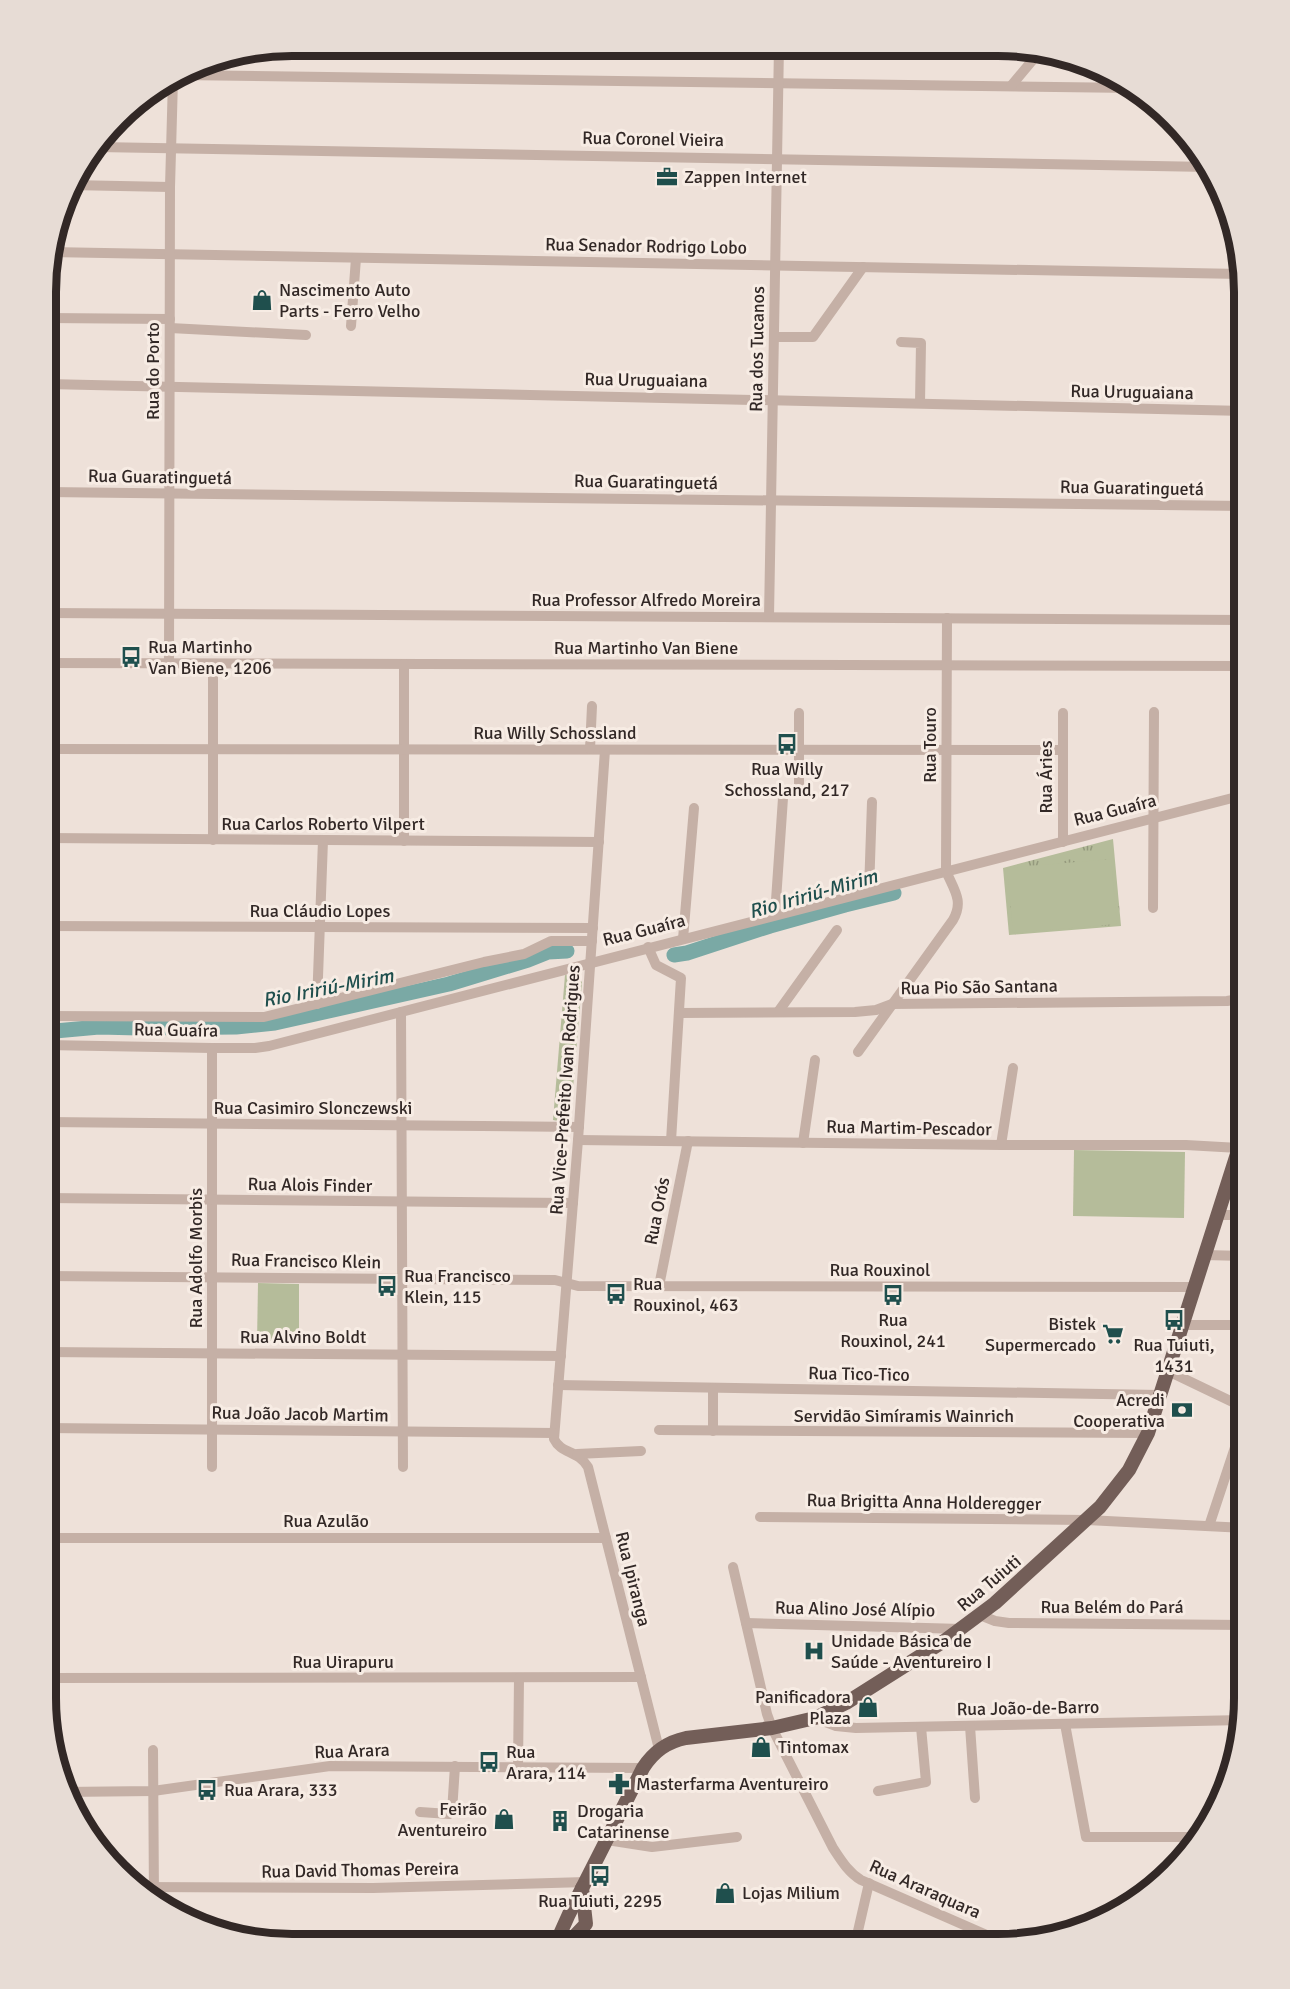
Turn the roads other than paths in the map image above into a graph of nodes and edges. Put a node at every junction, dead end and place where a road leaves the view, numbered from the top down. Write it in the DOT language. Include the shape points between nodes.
graph roads {
  1 [pos="779,56"];
  2 [pos="1034,59"];
  3 [pos="197,75"];
  4 [pos="778,83"];
  5 [pos="1011,86"];
  6 [pos="173,87"];
  7 [pos="1118,88"];
  8 [pos="105,147"];
  9 [pos="171,148"];
  10 [pos="777,158"];
  11 [pos="1199,167"];
  12 [pos="81,185"];
  13 [pos="170,187"];
  14 [pos="59,252"];
  15 [pos="170,254"];
  16 [pos="356,258"];
  17 [pos="775,265"];
  18 [pos="863,267"];
  19 [pos="1234,274"];
  20 [pos="56,318"];
  21 [pos="170,323"];
  22 [pos="351,326"];
  23 [pos="306,335"];
  24 [pos="774,337"];
  25 [pos="902,342"];
  26 [pos="56,384"];
  27 [pos="170,386"];
  28 [pos="773,400"];
  29 [pos="920,403"];
  30 [pos="1234,411"];
  31 [pos="56,492"];
  32 [pos="170,493"];
  33 [pos="771,500"];
  34 [pos="1234,506"];
  35 [pos="56,613"];
  36 [pos="170,614"];
  37 [pos="769,617"];
  38 [pos="946,618"];
  39 [pos="1234,620"];
  40 [pos="56,663"];
  41 [pos="170,664"];
  42 [pos="213,664"];
  43 [pos="404,664"];
  44 [pos="946,665"];
  45 [pos="1234,666"];
  46 [pos="592,706"];
  47 [pos="799,712"];
  48 [pos="1154,712"];
  49 [pos="1063,713"];
  50 [pos="56,748"];
  51 [pos="213,749"];
  52 [pos="404,749"];
  53 [pos="590,750"];
  54 [pos="605,750"];
  55 [pos="799,750"];
  56 [pos="946,750"];
  57 [pos="1063,750"];
  58 [pos="799,789"];
  59 [pos="783,798"];
  60 [pos="1234,798"];
  61 [pos="872,802"];
  62 [pos="694,808"];
  63 [pos="1154,818"];
  64 [pos="56,838"];
  65 [pos="213,840"];
  66 [pos="323,840"];
  67 [pos="404,841"];
  68 [pos="599,842"];
  69 [pos="1063,842"];
  70 [pos="946,871"];
  71 [pos="869,891"];
  72 [pos="1153,908"];
  73 [pos="775,915"];
  74 [pos="56,926"];
  75 [pos="320,927"];
  76 [pos="593,928"];
  77 [pos="837,930"];
  78 [pos="683,939"];
  79 [pos="592,941"];
  80 [pos="648,947"];
  81 [pos="590,962"];
  82 [pos="1234,1000"];
  83 [pos="317,1004"];
  84 [pos="892,1004"];
  85 [pos="401,1012"];
  86 [pos="778,1012"];
  87 [pos="679,1013"];
  88 [pos="56,1016"];
  89 [pos="56,1045"];
  90 [pos="212,1048"];
  91 [pos="858,1052"];
  92 [pos="815,1060"];
  93 [pos="1013,1068"];
  94 [pos="56,1122"];
  95 [pos="212,1124"];
  96 [pos="402,1125"];
  97 [pos="579,1127"];
  98 [pos="578,1140"];
  99 [pos="1234,1140"];
  100 [pos="671,1141"];
  101 [pos="688,1141"];
  102 [pos="803,1143"];
  103 [pos="1001,1145"];
  104 [pos="1234,1163"];
  105 [pos="56,1198"];
  106 [pos="212,1200"];
  107 [pos="402,1202"];
  108 [pos="573,1203"];
  109 [pos="1217,1215"];
  110 [pos="1234,1215"];
  111 [pos="1204,1256"];
  112 [pos="1234,1256"];
  113 [pos="56,1276"];
  114 [pos="212,1277"];
  115 [pos="402,1279"];
  116 [pos="567,1282"];
  117 [pos="659,1286"];
  118 [pos="1193,1287"];
  119 [pos="1182,1325"];
  120 [pos="1234,1325"];
  121 [pos="56,1352"];
  122 [pos="212,1353"];
  123 [pos="402,1355"];
  124 [pos="561,1356"];
  125 [pos="1168,1371"];
  126 [pos="558,1385"];
  127 [pos="713,1388"];
  128 [pos="1160,1395"];
  129 [pos="1234,1403"];
  130 [pos="56,1428"];
  131 [pos="212,1429"];
  132 [pos="659,1430"];
  133 [pos="403,1431"];
  134 [pos="713,1431"];
  135 [pos="554,1433"];
  136 [pos="1148,1434"];
  137 [pos="1234,1450"];
  138 [pos="641,1451"];
  139 [pos="577,1455"];
  140 [pos="212,1467"];
  141 [pos="403,1467"];
  142 [pos="760,1517"];
  143 [pos="1087,1520"];
  144 [pos="1209,1526"];
  145 [pos="1234,1527"];
  146 [pos="56,1538"];
  147 [pos="606,1538"];
  148 [pos="733,1567"];
  149 [pos="980,1615"];
  150 [pos="746,1623"];
  151 [pos="1234,1625"];
  152 [pos="962,1629"];
  153 [pos="641,1677"];
  154 [pos="56,1678"];
  155 [pos="519,1678"];
  156 [pos="815,1718"];
  157 [pos="1233,1720"];
  158 [pos="1065,1724"];
  159 [pos="970,1726"];
  160 [pos="921,1727"];
  161 [pos="772,1728"];
  162 [pos="659,1749"];
  163 [pos="153,1750"];
  164 [pos="455,1766"];
  165 [pos="519,1767"];
  166 [pos="643,1768"];
  167 [pos="153,1791"];
  168 [pos="878,1791"];
  169 [pos="75,1792"];
  170 [pos="975,1798"];
  171 [pos="420,1812"];
  172 [pos="737,1837"];
  173 [pos="1189,1837"];
  174 [pos="607,1840"];
  175 [pos="869,1883"];
  176 [pos="584,1885"];
  177 [pos="151,1887"];
  178 [pos="154,1887"];
  179 [pos="569,1914"];
  180 [pos="587,1920"];
  181 [pos="560,1934"];
  182 [pos="577,1934"];
  183 [pos="857,1934"];
  184 [pos="985,1934"];
  1 -- 4 [label="street, Rua dos Tucanos"];
  2 -- 5 [label="street"];
  3 -- 4 [label="street"];
  4 -- 5 [label="street"];
  4 -- 10 [label="street, Rua dos Tucanos"];
  5 -- 7 [label="street"];
  6 -- 9 [label="street, Rua do Porto"];
  8 -- 9 [label="street, Rua Coronel Vieira"];
  9 -- 10 [label="street, Rua Coronel Vieira"];
  9 -- 13 [label="street, Rua do Porto"];
  10 -- 11 [label="street, Rua Coronel Vieira"];
  10 -- 17 [label="street, Rua dos Tucanos"];
  12 -- 13 [label="street"];
  13 -- 15 [label="street, Rua do Porto"];
  14 -- 15 [label="street, Rua Senador Rodrigo Lobo"];
  15 -- 16 [label="street, Rua Senador Rodrigo Lobo"];
  15 -- 21 [label="street, Rua do Porto"];
  16 -- 17 [label="street, Rua Senador Rodrigo Lobo"];
  16 -- 22 [label="street"];
  17 -- 18 [label="street, Rua Senador Rodrigo Lobo"];
  17 -- 24 [label="street, Rua dos Tucanos"];
  18 -- 19 [label="street, Rua Senador Rodrigo Lobo"];
  18 -- 24 [label="street" via="813,337"];
  20 -- 21 [label="street"];
  21 -- 23 [label="street"];
  21 -- 27 [label="street, Rua do Porto"];
  24 -- 28 [label="street, Rua dos Tucanos"];
  25 -- 29 [label="street" via="921,343"];
  26 -- 27 [label="street, Rua Uruguaiana"];
  27 -- 28 [label="street, Rua Uruguaiana"];
  27 -- 32 [label="street, Rua do Porto"];
  28 -- 29 [label="street, Rua Uruguaiana"];
  28 -- 33 [label="street, Rua dos Tucanos"];
  29 -- 30 [label="street, Rua Uruguaiana"];
  31 -- 32 [label="street, Rua Guaratinguetá"];
  32 -- 33 [label="street, Rua Guaratinguetá"];
  32 -- 36 [label="street, Rua do Porto"];
  33 -- 34 [label="street, Rua Guaratinguetá"];
  33 -- 37 [label="street, Rua dos Tucanos"];
  35 -- 36 [label="street, Rua Professor Alfredo Moreira"];
  36 -- 37 [label="street, Rua Professor Alfredo Moreira"];
  36 -- 41 [label="street, Rua do Porto"];
  37 -- 38 [label="street, Rua Professor Alfredo Moreira"];
  38 -- 39 [label="street, Rua Professor Alfredo Moreira"];
  38 -- 44 [label="street, Rua Touro"];
  40 -- 41 [label="street, Rua Martinho Van Biene"];
  41 -- 42 [label="street, Rua Martinho Van Biene"];
  42 -- 43 [label="street, Rua Martinho Van Biene"];
  42 -- 51 [label="street"];
  43 -- 44 [label="street, Rua Martinho Van Biene"];
  43 -- 52 [label="street"];
  44 -- 45 [label="street, Rua Martinho Van Biene"];
  44 -- 56 [label="street, Rua Touro"];
  46 -- 53 [label="street"];
  47 -- 55 [label="street"];
  48 -- 63 [label="street"];
  49 -- 57 [label="street, Rua Áries"];
  50 -- 51 [label="street, Rua Willy Schossland"];
  51 -- 52 [label="street, Rua Willy Schossland"];
  51 -- 65 [label="street"];
  52 -- 53 [label="street, Rua Willy Schossland"];
  52 -- 67 [label="street"];
  53 -- 54 [label="street, Rua Willy Schossland"];
  54 -- 55 [label="street, Rua Willy Schossland"];
  54 -- 68 [label="street, Rua Vice-Prefeito Ivan Rodrigues"];
  55 -- 56 [label="street, Rua Willy Schossland"];
  55 -- 58 [label="street"];
  56 -- 57 [label="street, Rua Willy Schossland"];
  56 -- 70 [label="street, Rua Touro"];
  57 -- 69 [label="street, Rua Áries"];
  59 -- 73 [label="street"];
  60 -- 63 [label="street, Rua Guaíra"];
  61 -- 71 [label="street"];
  62 -- 78 [label="street"];
  63 -- 69 [label="street, Rua Guaíra"];
  63 -- 72 [label="street"];
  64 -- 65 [label="street, Rua Carlos Roberto Vilpert"];
  65 -- 66 [label="street, Rua Carlos Roberto Vilpert"];
  66 -- 67 [label="street, Rua Carlos Roberto Vilpert"];
  66 -- 75 [label="street"];
  67 -- 68 [label="street, Rua Carlos Roberto Vilpert"];
  68 -- 76 [label="street, Rua Vice-Prefeito Ivan Rodrigues"];
  69 -- 70 [label="street, Rua Guaíra"];
  70 -- 71 [label="street, Rua Guaíra"];
  70 -- 84 [label="street" via="958,900 957,914"];
  71 -- 73 [label="street, Rua Guaíra"];
  73 -- 78 [label="street, Rua Guaíra"];
  74 -- 75 [label="street, Rua Cláudio Lopes"];
  75 -- 76 [label="street, Rua Cláudio Lopes"];
  75 -- 83 [label="street"];
  76 -- 79 [label="street, Rua Vice-Prefeito Ivan Rodrigues"];
  77 -- 86 [label="street"];
  78 -- 80 [label="street, Rua Guaíra"];
  79 -- 81 [label="street, Rua Vice-Prefeito Ivan Rodrigues"];
  79 -- 83 [label="street" via="551,941 524,954"];
  80 -- 81 [label="street, Rua Guaíra"];
  80 -- 87 [label="street" via="656,964 681,978"];
  81 -- 85 [label="street, Rua Guaíra"];
  81 -- 97 [label="street, Rua Vice-Prefeito Ivan Rodrigues"];
  82 -- 84 [label="street, Rua Pio São Santana"];
  83 -- 88 [label="street" via="264,1017"];
  84 -- 86 [label="street, Rua Pio São Santana" via="866,1011"];
  84 -- 91 [label="street"];
  85 -- 90 [label="street, Rua Guaíra" via="269,1046"];
  85 -- 96 [label="street"];
  86 -- 87 [label="street, Rua Pio São Santana"];
  87 -- 100 [label="street"];
  89 -- 90 [label="street, Rua Guaíra"];
  90 -- 95 [label="street, Rua Adolfo Morbis"];
  92 -- 102 [label="street"];
  93 -- 103 [label="street"];
  94 -- 95 [label="street, Rua Casimiro Slonczewski"];
  95 -- 96 [label="street, Rua Casimiro Slonczewski"];
  95 -- 106 [label="street, Rua Adolfo Morbis"];
  96 -- 97 [label="street, Rua Casimiro Slonczewski"];
  96 -- 107 [label="street"];
  97 -- 98 [label="street, Rua Vice-Prefeito Ivan Rodrigues"];
  98 -- 100 [label="street, Rua Martim-Pescador"];
  98 -- 108 [label="street, Rua Vice-Prefeito Ivan Rodrigues"];
  99 -- 103 [label="street, Rua Martim-Pescador" via="1186,1145"];
  100 -- 101 [label="street, Rua Martim-Pescador"];
  101 -- 102 [label="street, Rua Martim-Pescador"];
  101 -- 117 [label="street, Rua Orós"];
  102 -- 103 [label="street, Rua Martim-Pescador"];
  104 -- 109 [label="main road, Rua Tuiuti"];
  105 -- 106 [label="street, Rua Alois Finder"];
  106 -- 107 [label="street, Rua Alois Finder"];
  106 -- 114 [label="street, Rua Adolfo Morbis"];
  107 -- 108 [label="street, Rua Alois Finder"];
  107 -- 115 [label="street"];
  108 -- 116 [label="street, Rua Vice-Prefeito Ivan Rodrigues"];
  109 -- 110 [label="street"];
  109 -- 111 [label="main road, Rua Tuiuti"];
  111 -- 112 [label="street"];
  111 -- 118 [label="main road, Rua Tuiuti"];
  113 -- 114 [label="street, Rua Francisco Klein"];
  114 -- 115 [label="street, Rua Francisco Klein"];
  114 -- 122 [label="street, Rua Adolfo Morbis"];
  115 -- 116 [label="street, Rua Francisco Klein"];
  115 -- 123 [label="street"];
  116 -- 117 [label="street, Rua Rouxinol" via="578,1286"];
  116 -- 124 [label="street, Rua Vice-Prefeito Ivan Rodrigues"];
  117 -- 118 [label="street, Rua Rouxinol"];
  118 -- 119 [label="main road, Rua Tuiuti"];
  119 -- 120 [label="street"];
  119 -- 125 [label="main road, Rua Tuiuti"];
  121 -- 122 [label="street, Rua Alvino Boldt"];
  122 -- 123 [label="street, Rua Alvino Boldt"];
  122 -- 131 [label="street, Rua Adolfo Morbis"];
  123 -- 124 [label="street, Rua Alvino Boldt"];
  123 -- 133 [label="street"];
  124 -- 126 [label="street, Rua Vice-Prefeito Ivan Rodrigues"];
  125 -- 128 [label="main road, Rua Tuiuti"];
  125 -- 129 [label="street"];
  126 -- 127 [label="street, Rua Tico-Tico"];
  126 -- 135 [label="street, Rua Vice-Prefeito Ivan Rodrigues"];
  127 -- 128 [label="street, Rua Tico-Tico"];
  127 -- 134 [label="street"];
  128 -- 136 [label="main road, Rua Tuiuti"];
  130 -- 131 [label="street, Rua João Jacob Martim"];
  131 -- 133 [label="street, Rua João Jacob Martim"];
  131 -- 140 [label="street, Rua Adolfo Morbis"];
  132 -- 134 [label="street, Servidão Simíramis Wainrich"];
  133 -- 135 [label="street, Rua João Jacob Martim"];
  133 -- 141 [label="street"];
  134 -- 136 [label="street, Servidão Simíramis Wainrich"];
  135 -- 139 [label="street, Rua Ipiranga" via="560,1448"];
  136 -- 143 [label="main road, Rua Tuiuti" via="1121,1481"];
  137 -- 144 [label="street"];
  138 -- 139 [label="street"];
  139 -- 147 [label="street, Rua Ipiranga" via="588,1467"];
  142 -- 143 [label="street, Rua Brigitta Anna Holderegger"];
  143 -- 144 [label="street, Rua Brigitta Anna Holderegger"];
  143 -- 149 [label="main road, Rua Tuiuti"];
  144 -- 145 [label="street, Rua Brigitta Anna Holderegger"];
  146 -- 147 [label="street, Rua Azulão"];
  147 -- 153 [label="street, Rua Ipiranga"];
  148 -- 150 [label="street, Rua Araraquara"];
  149 -- 151 [label="street, Rua Belém do Pará" via="1009,1623"];
  149 -- 152 [label="main road, Rua Tuiuti"];
  150 -- 152 [label="street, Rua Alino José Alípio"];
  150 -- 161 [label="street, Rua Araraquara"];
  152 -- 156 [label="main road, Rua Tuiuti" via="846,1703"];
  153 -- 155 [label="street, Rua Uirapuru"];
  153 -- 162 [label="street, Rua Ipiranga"];
  154 -- 155 [label="street, Rua Uirapuru"];
  155 -- 165 [label="street"];
  156 -- 160 [label="street, Rua João-de-Barro" via="846,1728"];
  156 -- 161 [label="main road, Rua Tuiuti"];
  157 -- 158 [label="street, Rua João-de-Barro"];
  158 -- 159 [label="street, Rua João-de-Barro"];
  158 -- 173 [label="street" via="1086,1837"];
  159 -- 160 [label="street, Rua João-de-Barro"];
  159 -- 170 [label="street"];
  160 -- 168 [label="street" via="926,1782"];
  161 -- 162 [label="main road, Rua Tuiuti" via="675,1740"];
  161 -- 175 [label="street, Rua Araraquara" via="833,1848 849,1870"];
  162 -- 166 [label="main road, Rua Tuiuti"];
  163 -- 167 [label="street"];
  164 -- 165 [label="street, Rua Arara"];
  164 -- 167 [label="street, Rua Arara" via="322,1767"];
  164 -- 171 [label="street" via="452,1812"];
  165 -- 166 [label="street, Rua Arara"];
  166 -- 174 [label="main road, Rua Tuiuti"];
  167 -- 169 [label="street, Rua Arara"];
  167 -- 178 [label="street"];
  172 -- 174 [label="street" via="652,1847"];
  174 -- 176 [label="main road, Rua Tuiuti"];
  175 -- 183 [label="street"];
  175 -- 184 [label="street, Rua Araraquara"];
  176 -- 178 [label="street, Rua David Thomas Pereira"];
  176 -- 179 [label="main road, Rua Tuiuti"];
  176 -- 180 [label="main road"];
  177 -- 178 [label="street, Rua David Thomas Pereira"];
  179 -- 180 [label="main road" via="579,1914"];
  179 -- 181 [label="main road, Rua Tuiuti"];
  180 -- 182 [label="main road"];
}
